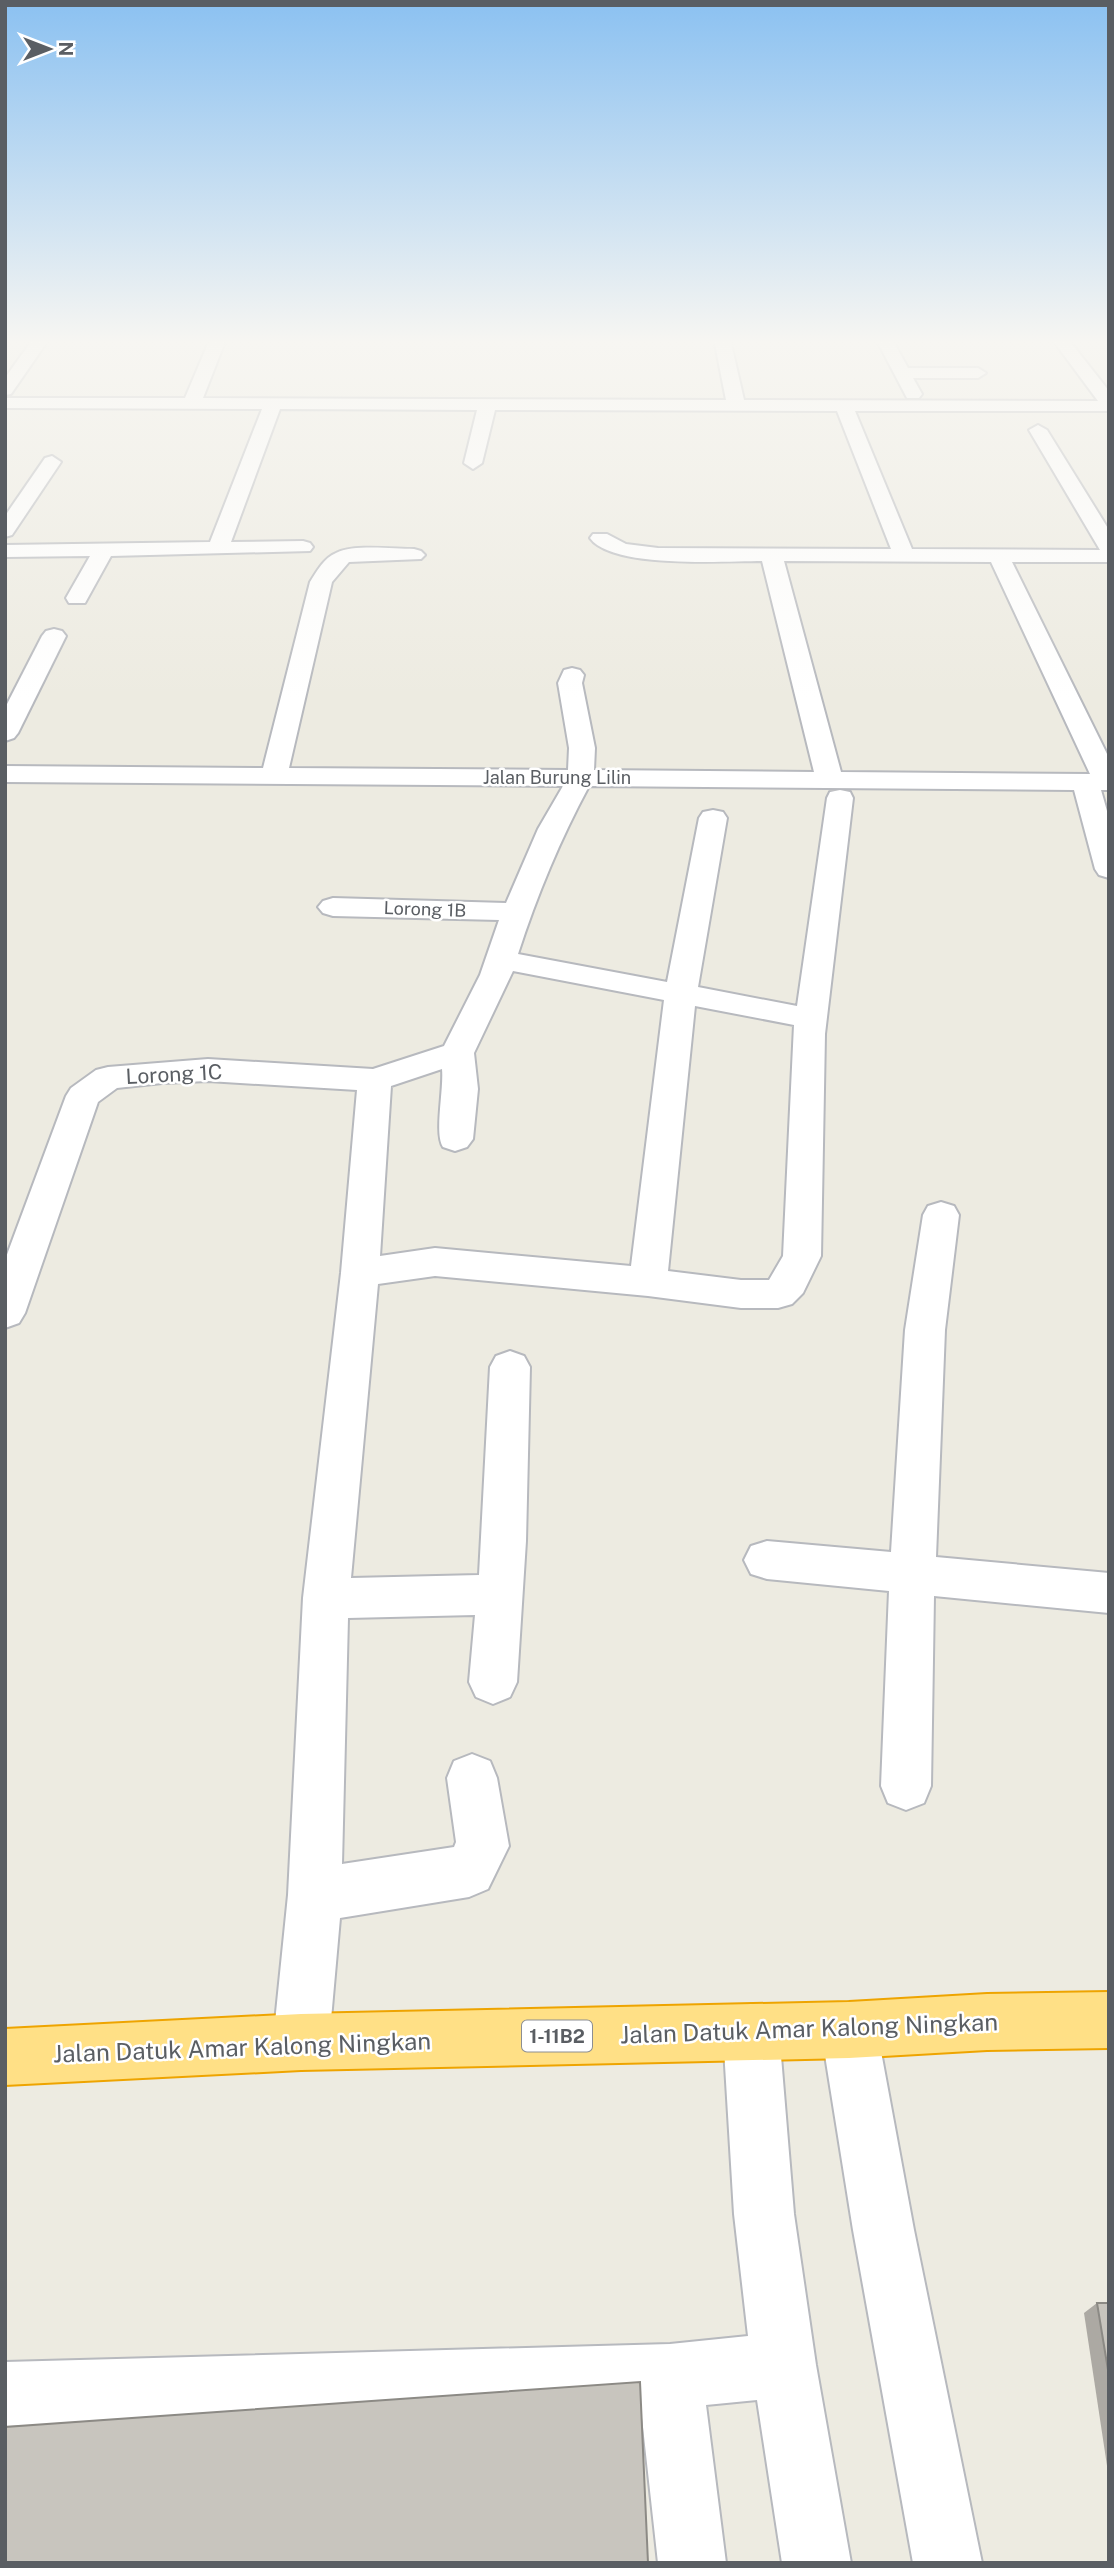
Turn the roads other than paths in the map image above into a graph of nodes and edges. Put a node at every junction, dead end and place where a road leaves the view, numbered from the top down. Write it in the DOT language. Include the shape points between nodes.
graph roads {
  1 [pos="252,459"];
  2 [pos="474,459"];
  3 [pos="865,459"];
  4 [pos="1056,459"];
  5 [pos="52,462"];
  6 [pos="473,463"];
  7 [pos="5,531"];
  8 [pos="600,538"];
  9 [pos="303,547"];
  10 [pos="1109,547"];
  11 [pos="218,548"];
  12 [pos="104,550"];
  13 [pos="5,551"];
  14 [pos="414,555"];
  15 [pos="772,556"];
  16 [pos="904,556"];
  17 [pos="999,556"];
  18 [pos="1109,556"];
  19 [pos="77,598"];
  20 [pos="54,636"];
  21 [pos="572,675"];
  22 [pos="5,733"];
  23 [pos="274,775"];
  24 [pos="8,778"];
  25 [pos="581,778"];
  26 [pos="1100,782"];
  27 [pos="834,788"];
  28 [pos="713,818"];
  29 [pos="1109,869"];
  30 [pos="333,907"];
  31 [pos="517,912"];
  32 [pos="503,960"];
  33 [pos="681,993"];
  34 [pos="810,1018"];
  35 [pos="457,1054"];
  36 [pos="375,1080"];
  37 [pos="455,1139"];
  38 [pos="941,1214"];
  39 [pos="360,1273"];
  40 [pos="648,1282"];
  41 [pos="5,1312"];
  42 [pos="510,1367"];
  43 [pos="767,1560"];
  44 [pos="912,1576"];
  45 [pos="1109,1593"];
  46 [pos="500,1595"];
  47 [pos="327,1598"];
  48 [pos="493,1682"];
  49 [pos="472,1778"];
  50 [pos="906,1786"];
  51 [pos="315,1895"];
  52 [pos="1109,2020"];
  53 [pos="849,2030"];
  54 [pos="751,2032"];
  55 [pos="301,2042"];
  56 [pos="5,2057"];
  57 [pos="783,2365"];
  58 [pos="670,2376"];
  59 [pos="5,2394"];
  60 [pos="692,2563"];
  61 [pos="817,2563"];
  62 [pos="948,2563"];
  1 -- 11 [label="street"];
  2 -- 6 [label="street"];
  3 -- 16 [label="street"];
  4 -- 10 [label="street"];
  5 -- 7 [label="street"];
  8 -- 15 [label="street" via="634,553"];
  9 -- 11 [label="street"];
  11 -- 12 [label="street"];
  12 -- 13 [label="street"];
  12 -- 19 [label="street"];
  14 -- 23 [label="street" via="345,556 328,570 321,582"];
  15 -- 16 [label="street"];
  15 -- 27 [label="street"];
  16 -- 17 [label="street"];
  17 -- 18 [label="street"];
  17 -- 26 [label="street"];
  20 -- 22 [label="street"];
  21 -- 25 [label="street" via="582,748"];
  23 -- 24 [label="street, Jalan Burung Lilin"];
  23 -- 25 [label="street, Jalan Burung Lilin"];
  25 -- 27 [label="street, Jalan Burung Lilin"];
  25 -- 31 [label="street" via="552,830"];
  26 -- 27 [label="street, Jalan Burung Lilin"];
  26 -- 29 [label="street"];
  27 -- 34 [label="street"];
  28 -- 33 [label="street"];
  30 -- 31 [label="street, Lorong 1B"];
  31 -- 32 [label="street"];
  32 -- 33 [label="street"];
  32 -- 35 [label="street"];
  33 -- 34 [label="street"];
  33 -- 40 [label="street"];
  34 -- 40 [label="street" via="802,1256 789,1283 778,1294 740,1294"];
  35 -- 36 [label="street"];
  35 -- 37 [label="street" via="461,1088"];
  36 -- 39 [label="street"];
  36 -- 41 [label="street, Lorong 1C" via="208,1070 108,1078 83,1096"];
  38 -- 44 [label="street" via="925,1330"];
  39 -- 40 [label="street" via="435,1262"];
  39 -- 47 [label="street"];
  42 -- 46 [label="street"];
  43 -- 44 [label="street"];
  44 -- 45 [label="street"];
  44 -- 50 [label="street"];
  46 -- 47 [label="street"];
  46 -- 48 [label="street"];
  47 -- 51 [label="street"];
  49 -- 51 [label="street" via="482,1846 469,1871"];
  51 -- 55 [label="street"];
  52 -- 53 [label="highway, Jalan Datuk Amar Kalong Ningkan / 1-11B2"];
  53 -- 54 [label="highway, Jalan Datuk Amar Kalong Ningkan / 1-11B2"];
  53 -- 62 [label="street" via="873,2180"];
  54 -- 55 [label="highway, Jalan Datuk Amar Kalong Ningkan / 1-11B2"];
  54 -- 57 [label="street" via="764,2214"];
  55 -- 56 [label="highway, Jalan Datuk Amar Kalong Ningkan / 1-11B2"];
  57 -- 58 [label="street"];
  57 -- 61 [label="street"];
  58 -- 59 [label="street"];
  58 -- 60 [label="street"];
}
